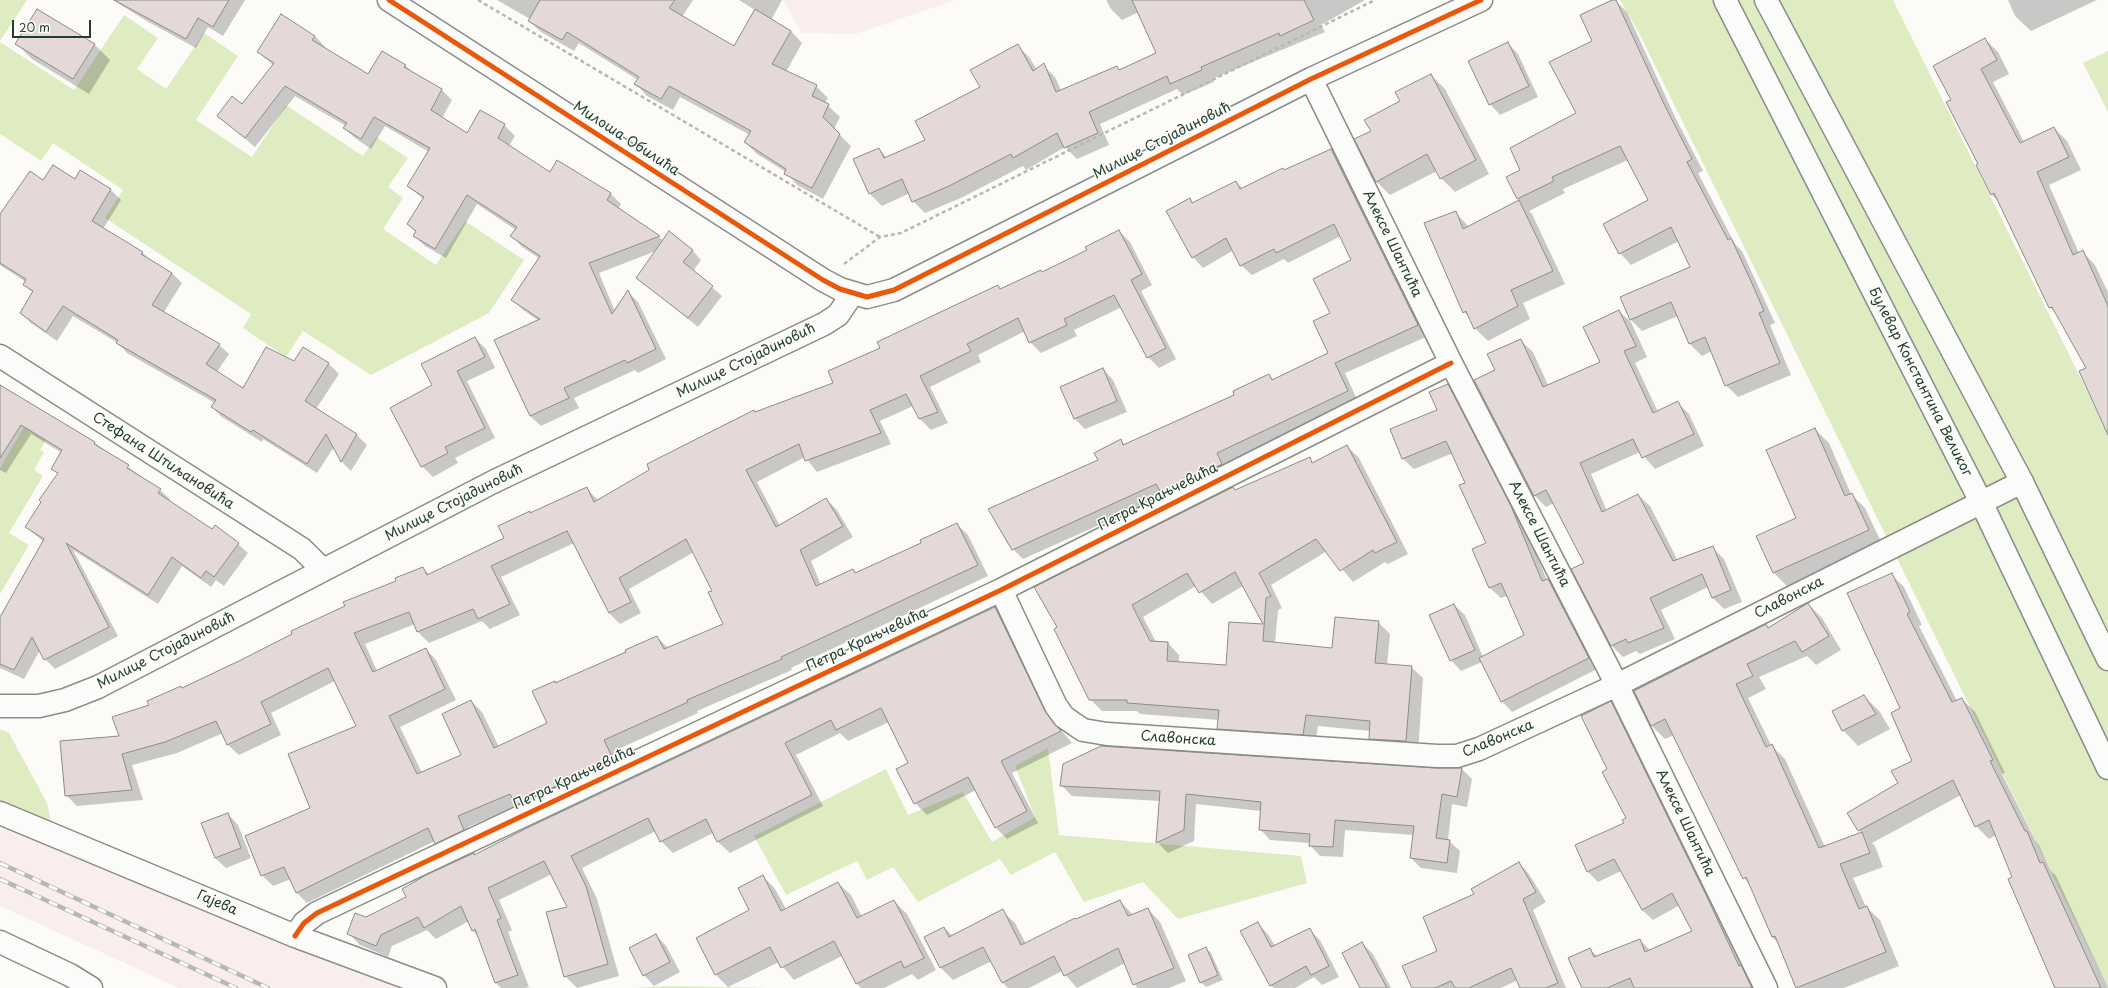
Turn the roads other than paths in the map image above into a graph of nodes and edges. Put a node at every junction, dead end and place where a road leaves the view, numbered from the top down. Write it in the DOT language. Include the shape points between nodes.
graph roads {
  1 [pos="389,0"];
  2 [pos="1481,0"];
  3 [pos="1725,0"];
  4 [pos="1766,0"];
  5 [pos="1311,79"];
  6 [pos="853,294"];
  7 [pos="0,356"];
  8 [pos="1451,363"];
  9 [pos="2022,482"];
  10 [pos="1981,502"];
  11 [pos="323,570"];
  12 [pos="1001,590"];
  13 [pos="2108,660"];
  14 [pos="1617,684"];
  15 [pos="0,706"];
  16 [pos="2108,768"];
  17 [pos="0,813"];
  18 [pos="295,936"];
  19 [pos="0,942"];
  20 [pos="91,988"];
  21 [pos="435,988"];
  22 [pos="1766,988"];
  1 -- 6 [label="street, Милоша Обилића" via="823,280"];
  2 -- 5 [label="street, Милице Стојадиновић"];
  3 -- 10 [label="street, Булевар Константина Великог"];
  4 -- 9 [label="street"];
  5 -- 6 [label="street, Милице Стојадиновић" via="894,290 867,297"];
  5 -- 8 [label="street, Алексе Шантића"];
  6 -- 11 [label="street, Милице Стојадиновић" via="838,315 824,324 493,482"];
  7 -- 11 [label="street, Стефана Штиљановића" via="302,549"];
  8 -- 12 [label="street, Петра Крањчевића"];
  8 -- 14 [label="street, Алексе Шантића"];
  9 -- 10 [label="street, Славонска"];
  9 -- 13 [label="street"];
  10 -- 14 [label="street, Славонска"];
  10 -- 16 [label="street, Булевар Константина Великог"];
  11 -- 15 [label="street, Милице Стојадиновић" via="92,689 65,700 39,706"];
  12 -- 14 [label="street, Славонска" via="1056,706 1074,725 1094,733 1457,756 1479,749"];
  12 -- 18 [label="street, Петра Крањчевића" via="317,913 304,923"];
  14 -- 22 [label="street, Алексе Шантића"];
  17 -- 18 [label="street, Гајева"];
  18 -- 21 [label="street, Гајева"];
  19 -- 20 [label="street" via="70,975"];
}
